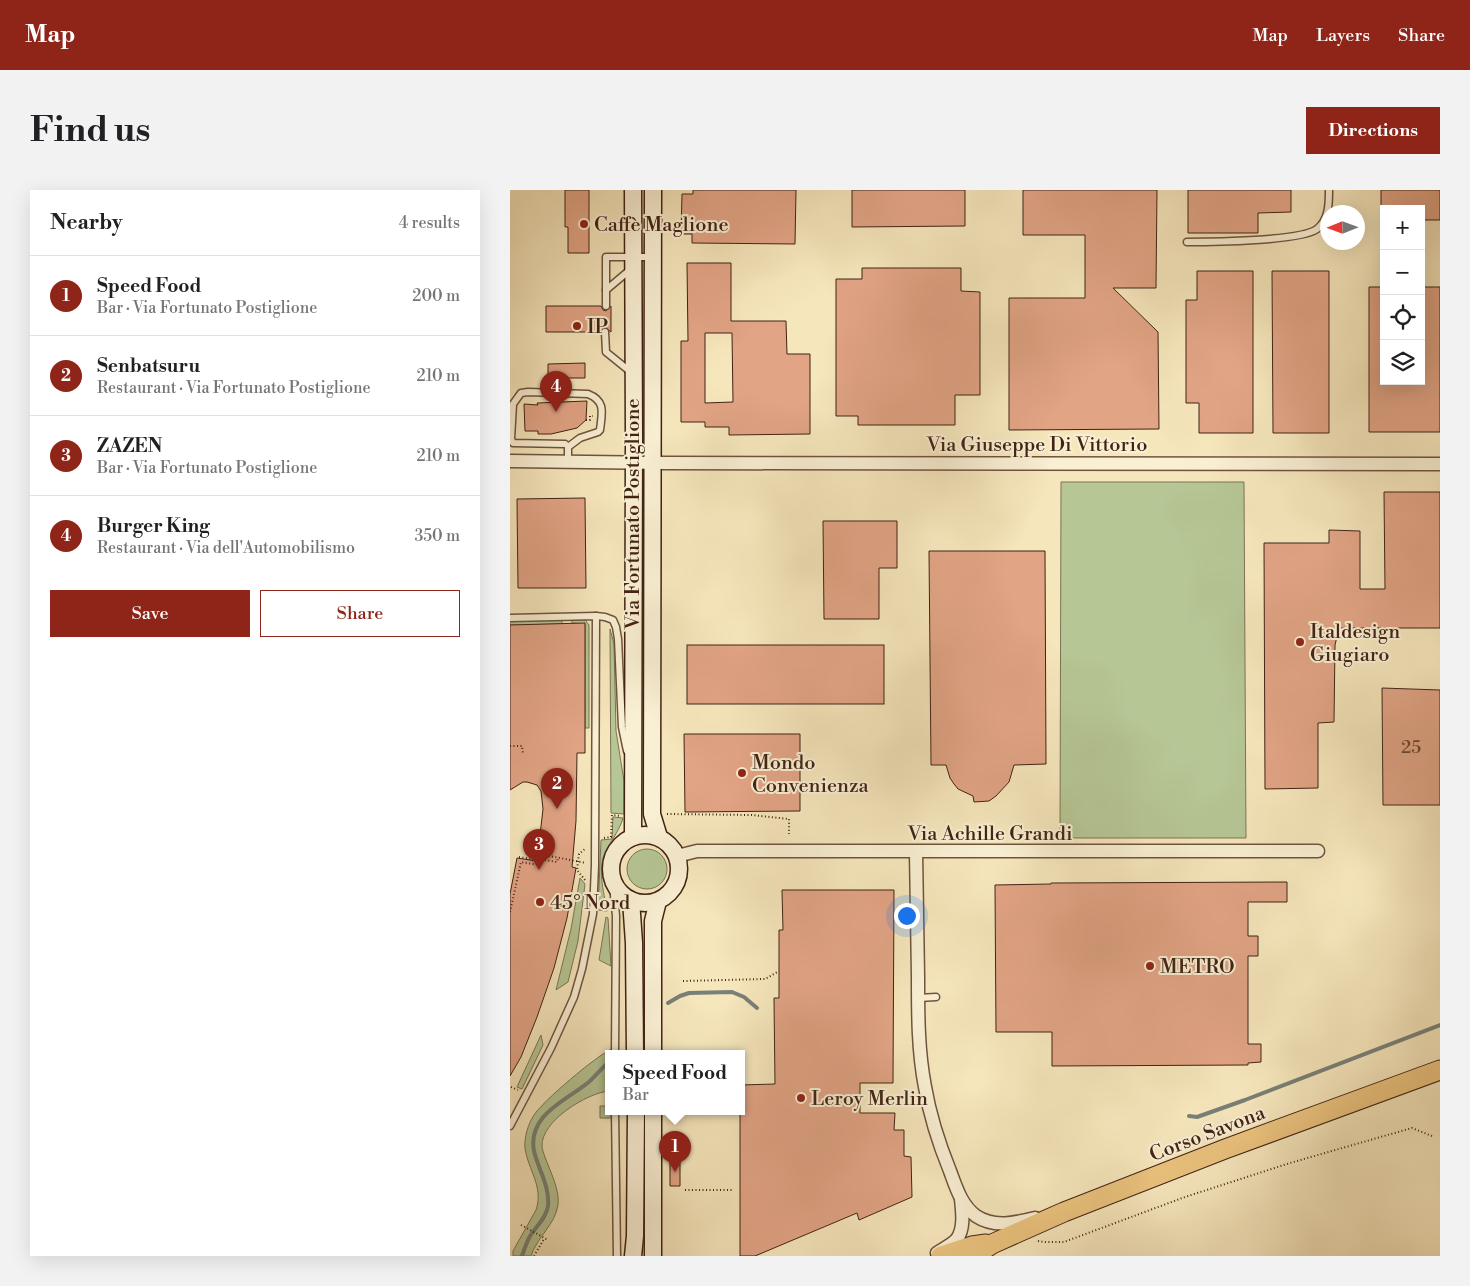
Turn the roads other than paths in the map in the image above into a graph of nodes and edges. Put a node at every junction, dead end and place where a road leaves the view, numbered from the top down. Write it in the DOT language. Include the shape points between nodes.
graph roads {
  1 [pos="633,190"];
  2 [pos="653,190"];
  3 [pos="1330,190"];
  4 [pos="1187,242"];
  5 [pos="653,257"];
  6 [pos="634,262"];
  7 [pos="606,290"];
  8 [pos="606,306"];
  9 [pos="605,332"];
  10 [pos="634,375"];
  11 [pos="511,440"];
  12 [pos="566,445"];
  13 [pos="568,460"];
  14 [pos="510,461"];
  15 [pos="634,462"];
  16 [pos="652,463"];
  17 [pos="1440,464"];
  18 [pos="596,616"];
  19 [pos="510,618"];
  20 [pos="633,781"];
  21 [pos="633,837"];
  22 [pos="658,837"];
  23 [pos="916,852"];
  24 [pos="1318,855"];
  25 [pos="677,856"];
  26 [pos="612,875"];
  27 [pos="631,900"];
  28 [pos="658,900"];
  29 [pos="936,997"];
  30 [pos="918,998"];
  31 [pos="615,1050"];
  32 [pos="635,1050"];
  33 [pos="653,1050"];
  34 [pos="1433,1073"];
  35 [pos="616,1115"];
  36 [pos="636,1115"];
  37 [pos="653,1115"];
  38 [pos="510,1126"];
  39 [pos="961,1199"];
  40 [pos="1064,1212"];
  41 [pos="992,1244"];
  42 [pos="616,1256"];
  43 [pos="633,1256"];
  44 [pos="653,1256"];
  45 [pos="933,1256"];
  46 [pos="941,1256"];
  47 [pos="974,1256"];
  1 -- 6 [label="street, Via Fortunato Postiglione"];
  2 -- 5 [label="street, Via Fortunato Postiglione"];
  3 -- 4 [label="lane" via="1329,209 1319,228 1311,233"];
  5 -- 6 [label="lane"];
  5 -- 16 [label="street, Via Fortunato Postiglione"];
  6 -- 7 [label="lane"];
  6 -- 7 [label="lane" via="606,257"];
  6 -- 10 [label="street, Via Fortunato Postiglione"];
  7 -- 8 [label="lane"];
  9 -- 10 [label="lane" via="606,352"];
  10 -- 15 [label="street, Via Fortunato Postiglione"];
  11 -- 12 [label="lane" via="514,444"];
  11 -- 12 [label="lane" via="513,404 521,394 588,394 597,397 601,404 600,430"];
  12 -- 13 [label="lane"];
  13 -- 14 [label="street, Via Giuseppe Di Vittorio"];
  13 -- 15 [label="street, Via Giuseppe Di Vittorio"];
  15 -- 16 [label="street, Via Giuseppe Di Vittorio"];
  15 -- 20 [label="street, Via Fortunato Postiglione"];
  16 -- 17 [label="street, Via Giuseppe Di Vittorio"];
  16 -- 22 [label="street, Via Fortunato Postiglione" via="652,814"];
  18 -- 19 [label="lane"];
  18 -- 20 [label="lane" via="613,620 616,627 622,730"];
  18 -- 38 [label="lane" via="593,914 574,996"];
  20 -- 21 [label="street, Via Fortunato Postiglione"];
  21 -- 22 [label="street"];
  21 -- 26 [label="street" via="616,852"];
  22 -- 25 [label="street" via="671,846"];
  23 -- 24 [label="street, Via Achille Grandi" via="1303,851"];
  23 -- 25 [label="street, Via Achille Grandi" via="697,851"];
  23 -- 30 [label="street"];
  25 -- 28 [label="street" via="679,875 675,886"];
  26 -- 27 [label="street" via="618,890"];
  26 -- 31 [label="lane" via="616,916"];
  27 -- 28 [label="street" via="640,903"];
  27 -- 32 [label="street"];
  28 -- 33 [label="street" via="653,921"];
  29 -- 30 [label="lane"];
  30 -- 39 [label="street" via="925,1087 939,1143"];
  34 -- 40 [label="main road, Corso Savona"];
  35 -- 42 [label="lane"];
  36 -- 43 [label="street"];
  37 -- 44 [label="street"];
  39 -- 40 [label="street" via="976,1216 1003,1224"];
  39 -- 45 [label="street" via="961,1228 957,1238"];
  40 -- 41 [label="main road, Corso Savona"];
  41 -- 46 [label="main road, Corso Savona" via="972,1246"];
  41 -- 47 [label="main road, Corso Savona"];
}
